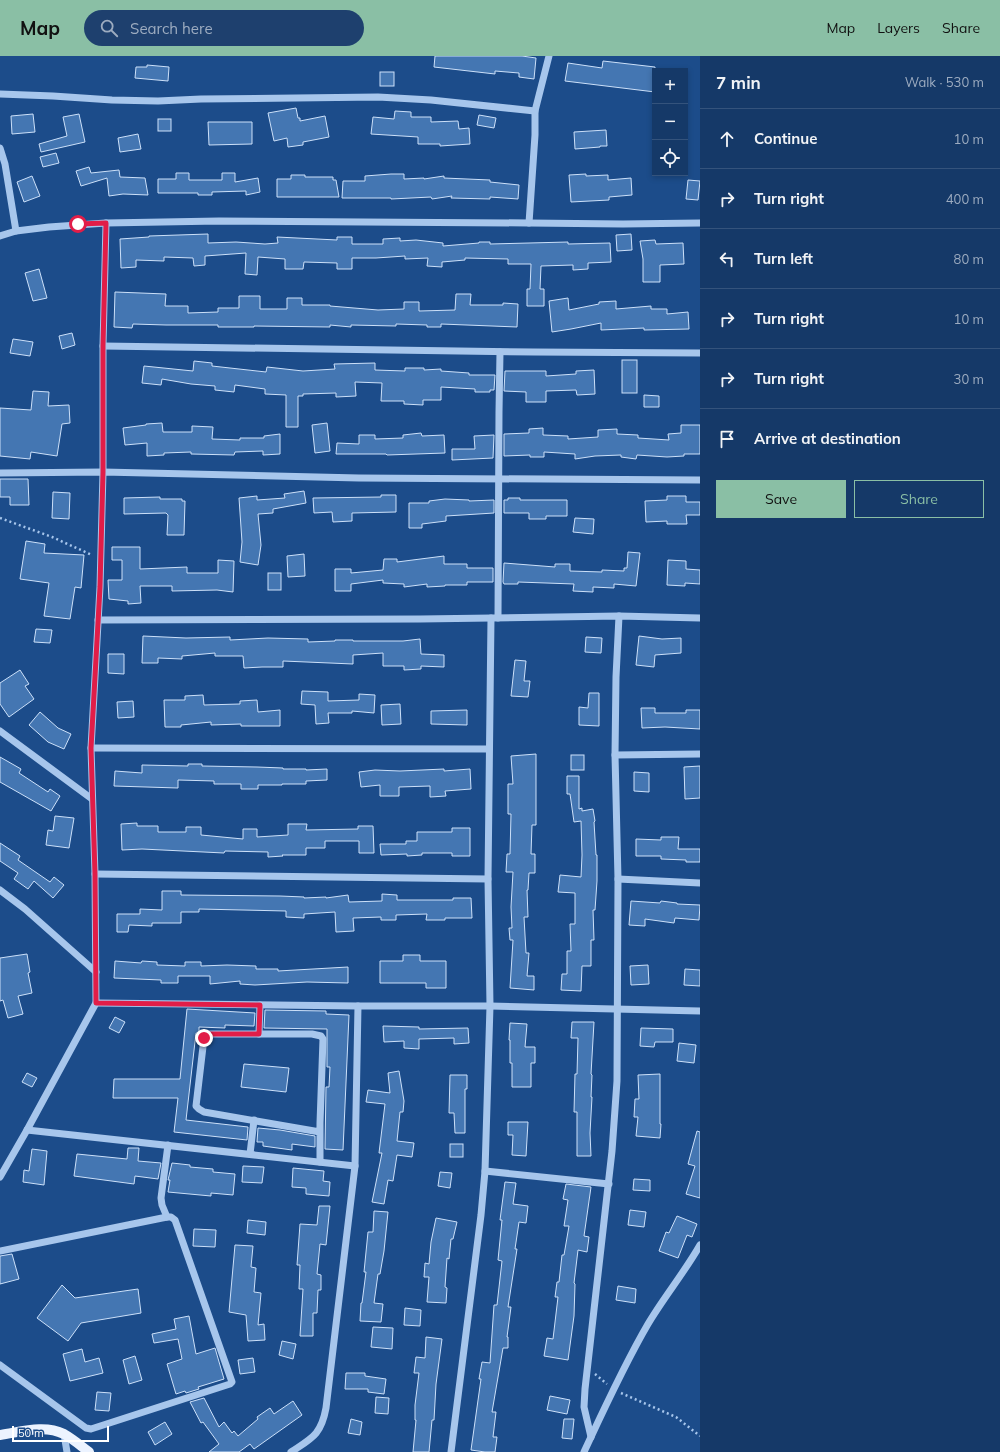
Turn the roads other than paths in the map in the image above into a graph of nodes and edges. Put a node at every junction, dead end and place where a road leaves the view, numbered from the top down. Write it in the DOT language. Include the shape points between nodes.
graph roads {
  1 [pos="549,56"];
  2 [pos="0,94"];
  3 [pos="535,111"];
  4 [pos="0,148"];
  5 [pos="529,222"];
  6 [pos="106,223"];
  7 [pos="700,223"];
  8 [pos="16,231"];
  9 [pos="0,236"];
  10 [pos="103,346"];
  11 [pos="500,352"];
  12 [pos="700,353"];
  13 [pos="103,472"];
  14 [pos="0,473"];
  15 [pos="498,479"];
  16 [pos="700,480"];
  17 [pos="619,616"];
  18 [pos="494,618"];
  19 [pos="700,618"];
  20 [pos="98,620"];
  21 [pos="0,732"];
  22 [pos="91,748"];
  23 [pos="489,749"];
  24 [pos="700,754"];
  25 [pos="615,755"];
  26 [pos="92,799"];
  27 [pos="95,874"];
  28 [pos="488,879"];
  29 [pos="618,879"];
  30 [pos="700,883"];
  31 [pos="0,890"];
  32 [pos="96,972"];
  33 [pos="96,1003"];
  34 [pos="260,1005"];
  35 [pos="358,1006"];
  36 [pos="490,1006"];
  37 [pos="617,1008"];
  38 [pos="700,1011"];
  39 [pos="259,1034"];
  40 [pos="254,1120"];
  41 [pos="27,1130"];
  42 [pos="320,1132"];
  43 [pos="168,1145"];
  44 [pos="250,1154"];
  45 [pos="320,1162"];
  46 [pos="355,1166"];
  47 [pos="485,1171"];
  48 [pos="0,1177"];
  49 [pos="608,1184"];
  50 [pos="167,1217"];
  51 [pos="700,1245"];
  52 [pos="0,1251"];
  53 [pos="0,1365"];
  54 [pos="64,1434"];
  55 [pos="0,1435"];
  56 [pos="591,1437"];
  57 [pos="67,1452"];
  58 [pos="89,1452"];
  59 [pos="291,1452"];
  60 [pos="451,1452"];
  61 [pos="584,1452"];
  1 -- 3 [label="street"];
  2 -- 3 [label="street" via="158,101 378,97"];
  3 -- 5 [label="street"];
  4 -- 8 [label="street"];
  5 -- 6 [label="street"];
  5 -- 7 [label="street"];
  6 -- 8 [label="street"];
  6 -- 10 [label="street"];
  8 -- 9 [label="street"];
  10 -- 11 [label="street"];
  10 -- 13 [label="street"];
  11 -- 12 [label="street"];
  11 -- 15 [label="street"];
  13 -- 14 [label="street"];
  13 -- 15 [label="street"];
  13 -- 20 [label="street"];
  15 -- 16 [label="street"];
  15 -- 18 [label="street"];
  17 -- 18 [label="street"];
  17 -- 19 [label="street"];
  17 -- 25 [label="street"];
  18 -- 20 [label="street"];
  18 -- 23 [label="street"];
  20 -- 22 [label="street"];
  21 -- 26 [label="street"];
  22 -- 23 [label="street"];
  22 -- 26 [label="street"];
  23 -- 28 [label="street"];
  24 -- 25 [label="street"];
  25 -- 29 [label="street"];
  26 -- 27 [label="street"];
  27 -- 28 [label="street"];
  27 -- 32 [label="street"];
  28 -- 36 [label="street"];
  29 -- 30 [label="street"];
  29 -- 37 [label="street"];
  31 -- 32 [label="street"];
  32 -- 33 [label="street"];
  33 -- 34 [label="street"];
  33 -- 41 [label="street"];
  34 -- 35 [label="street"];
  34 -- 39 [label="street"];
  35 -- 36 [label="street"];
  35 -- 46 [label="street"];
  36 -- 37 [label="street"];
  36 -- 47 [label="street"];
  37 -- 38 [label="street"];
  37 -- 49 [label="street" via="617,1081"];
  39 -- 40 [label="street" via="208,1034 204,1038 196,1106 204,1112"];
  39 -- 42 [label="street" via="312,1034 323,1039"];
  40 -- 42 [label="street"];
  40 -- 44 [label="street"];
  41 -- 43 [label="street"];
  41 -- 48 [label="street"];
  42 -- 45 [label="street"];
  43 -- 44 [label="street"];
  43 -- 50 [label="street" via="161,1198"];
  44 -- 45 [label="street"];
  45 -- 46 [label="street"];
  46 -- 59 [label="street" via="324,1422 318,1433"];
  47 -- 49 [label="street"];
  47 -- 60 [label="street"];
  49 -- 56 [label="street" via="584,1406"];
  50 -- 52 [label="street"];
  50 -- 53 [label="street" via="174,1220 232,1378 230,1384 91,1430"];
  51 -- 56 [label="street" via="649,1323"];
  54 -- 55 [label="main road" via="49,1429 36,1429"];
  54 -- 57 [label="street"];
  54 -- 58 [label="main road"];
  56 -- 61 [label="street"];
}
